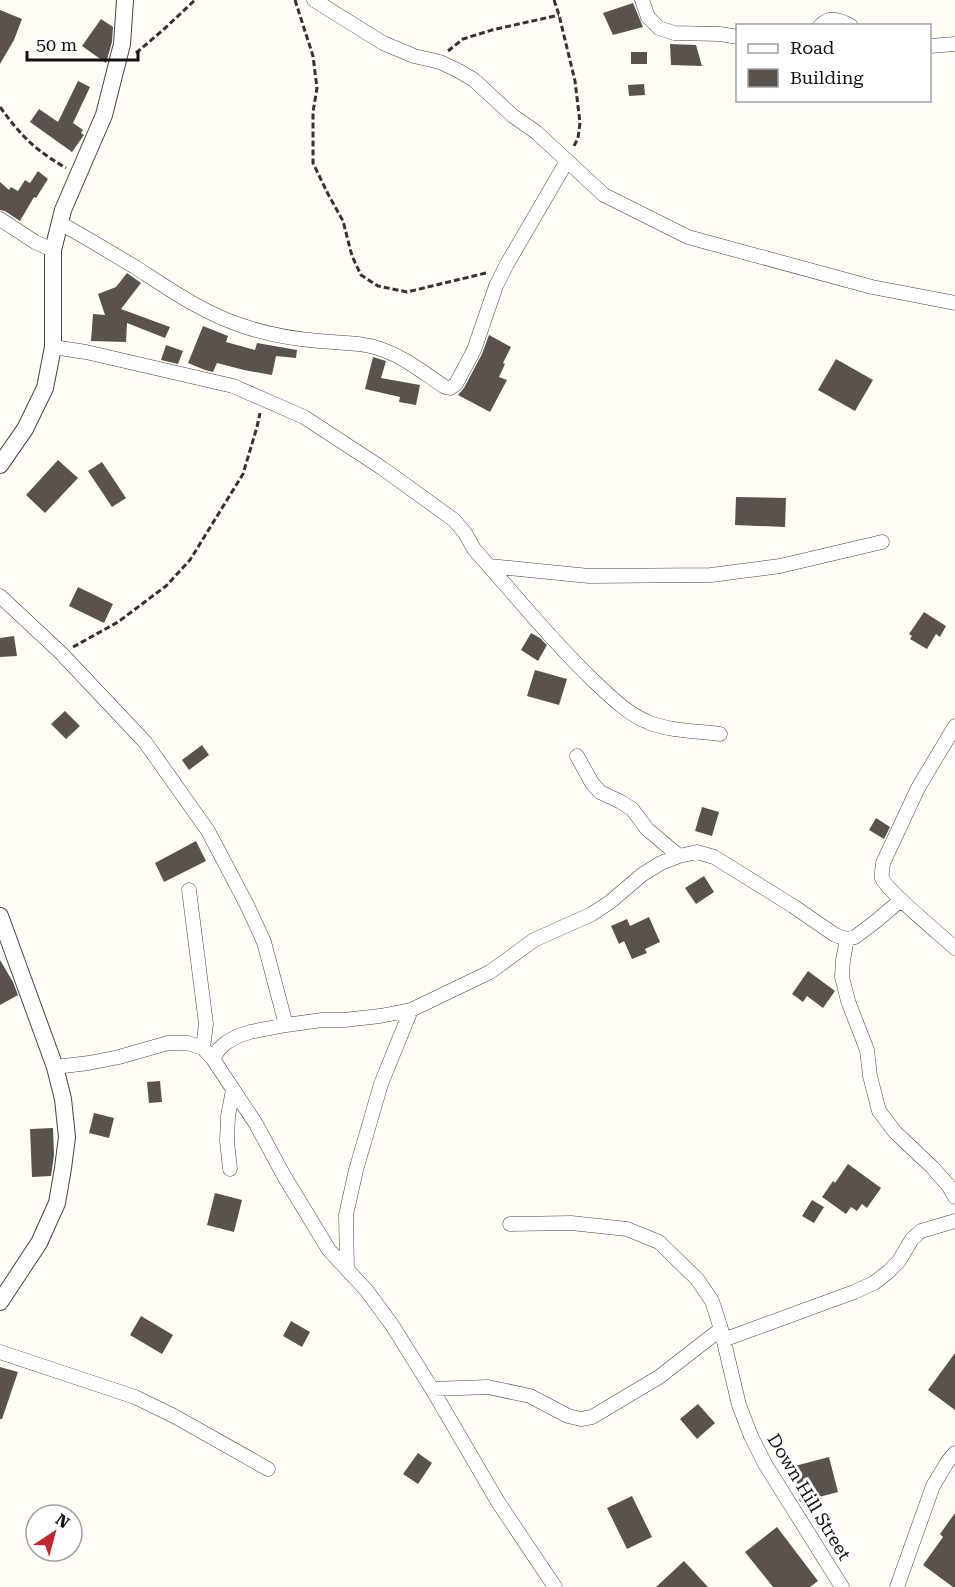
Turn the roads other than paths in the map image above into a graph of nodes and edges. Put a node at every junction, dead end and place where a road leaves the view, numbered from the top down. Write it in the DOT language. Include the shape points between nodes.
graph roads {
  1 [pos="125,0"];
  2 [pos="314,0"];
  3 [pos="642,0"];
  4 [pos="823,24"];
  5 [pos="846,24"];
  6 [pos="736,37"];
  7 [pos="931,45"];
  8 [pos="955,45"];
  9 [pos="567,160"];
  10 [pos="0,219"];
  11 [pos="60,223"];
  12 [pos="53,250"];
  13 [pos="955,303"];
  14 [pos="53,347"];
  15 [pos="0,465"];
  16 [pos="882,542"];
  17 [pos="489,566"];
  18 [pos="0,596"];
  19 [pos="955,726"];
  20 [pos="720,734"];
  21 [pos="577,756"];
  22 [pos="678,856"];
  23 [pos="189,890"];
  24 [pos="902,900"];
  25 [pos="0,916"];
  26 [pos="846,939"];
  27 [pos="955,948"];
  28 [pos="411,1010"];
  29 [pos="285,1025"];
  30 [pos="208,1053"];
  31 [pos="56,1067"];
  32 [pos="233,1090"];
  33 [pos="230,1169"];
  34 [pos="955,1197"];
  35 [pos="955,1221"];
  36 [pos="510,1224"];
  37 [pos="346,1269"];
  38 [pos="0,1302"];
  39 [pos="722,1335"];
  40 [pos="0,1352"];
  41 [pos="432,1389"];
  42 [pos="955,1453"];
  43 [pos="268,1469"];
  44 [pos="555,1587"];
  45 [pos="843,1587"];
  46 [pos="897,1587"];
  1 -- 11 [label="street" via="122,44 104,115"];
  2 -- 9 [label="street" via="383,43 459,70"];
  3 -- 6 [label="street" via="648,17 659,28 674,33"];
  4 -- 5 [label="street" via="829,19"];
  7 -- 8 [label="street"];
  9 -- 11 [label="street" via="507,264 474,350 450,388 381,349 276,335 212,313"];
  9 -- 13 [label="street" via="604,195 688,237 872,286"];
  10 -- 12 [label="street"];
  11 -- 12 [label="street"];
  12 -- 14 [label="street"];
  14 -- 15 [label="street" via="45,388 26,429"];
  14 -- 17 [label="street" via="233,386 304,417 454,520"];
  16 -- 17 [label="street" via="780,566 711,575 589,576"];
  17 -- 20 [label="street" via="555,642 633,714 649,723"];
  18 -- 29 [label="street" via="145,741 208,831 264,942"];
  19 -- 24 [label="street" via="918,788 883,863 882,878"];
  21 -- 22 [label="street" via="600,792 632,809 647,829"];
  22 -- 26 [label="street" via="697,852 714,857"];
  22 -- 28 [label="street" via="643,874 592,915 534,940 490,972"];
  23 -- 30 [label="street"];
  24 -- 26 [label="street" via="855,937"];
  24 -- 27 [label="street"];
  25 -- 31 [label="street"];
  26 -- 34 [label="street" via="842,977 867,1050 879,1111"];
  28 -- 29 [label="street"];
  28 -- 37 [label="street" via="381,1084 356,1170 345,1215"];
  29 -- 30 [label="street" via="238,1036"];
  30 -- 31 [label="street" via="188,1043 168,1043 109,1059"];
  30 -- 32 [label="street"];
  31 -- 38 [label="street" via="67,1137 57,1203 39,1243"];
  32 -- 33 [label="street" via="227,1141"];
  32 -- 37 [label="street" via="329,1250"];
  35 -- 39 [label="street" via="921,1231 899,1261 874,1283"];
  36 -- 39 [label="street, Down Hill Street" via="571,1223 627,1229 659,1242 697,1279 712,1301"];
  37 -- 41 [label="street" via="392,1325"];
  39 -- 41 [label="street" via="592,1417 568,1416 530,1396 488,1387"];
  39 -- 45 [label="street, Down Hill Street" via="751,1437"];
  40 -- 43 [label="street" via="135,1397"];
  41 -- 44 [label="street" via="498,1502"];
  42 -- 46 [label="street" via="933,1486"];
}
